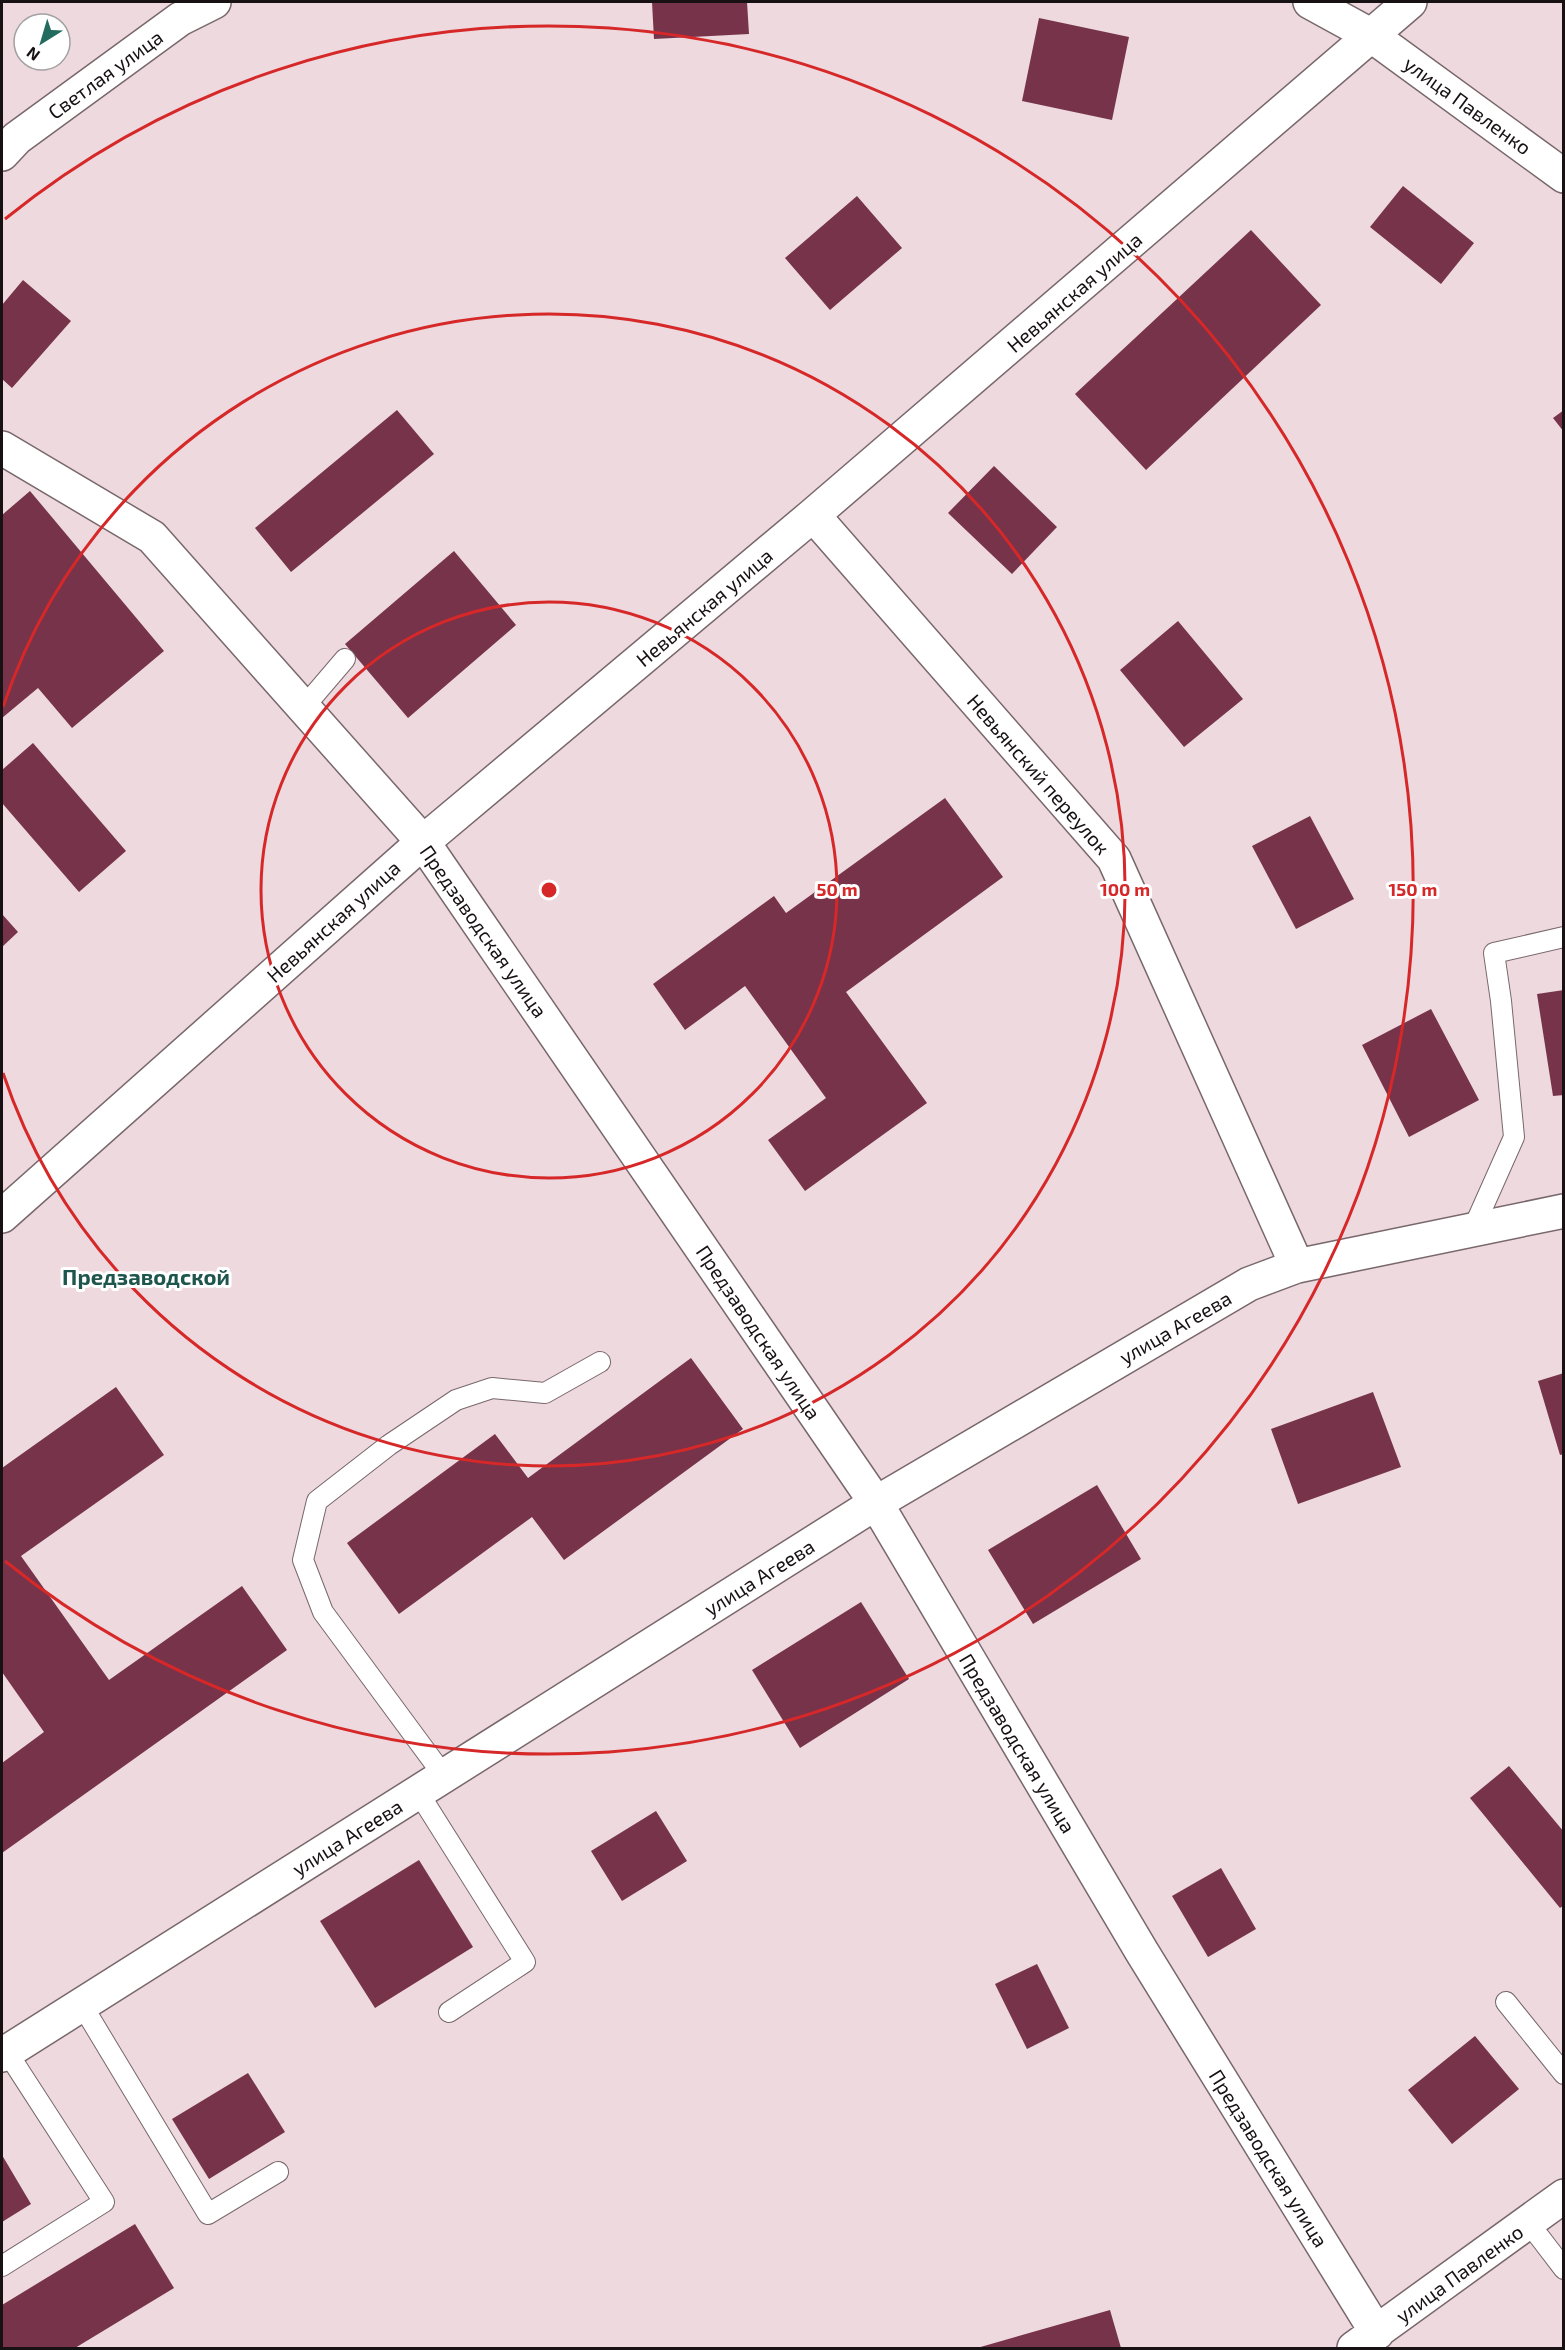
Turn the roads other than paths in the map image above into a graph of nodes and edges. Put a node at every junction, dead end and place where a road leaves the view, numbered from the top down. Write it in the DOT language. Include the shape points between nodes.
graph roads {
  1 [pos="214,2"];
  2 [pos="1410,2"];
  3 [pos="1315,3"];
  4 [pos="1372,36"];
  5 [pos="2,154"];
  6 [pos="1563,176"];
  7 [pos="2,448"];
  8 [pos="813,515"];
  9 [pos="345,659"];
  10 [pos="304,707"];
  11 [pos="423,842"];
  12 [pos="1563,936"];
  13 [pos="1563,1211"];
  14 [pos="2,1216"];
  15 [pos="1473,1229"];
  16 [pos="1297,1266"];
  17 [pos="600,1362"];
  18 [pos="876,1503"];
  19 [pos="431,1784"];
  20 [pos="1506,2002"];
  21 [pos="82,2005"];
  22 [pos="449,2012"];
  23 [pos="4,2053"];
  24 [pos="1563,2074"];
  25 [pos="278,2172"];
  26 [pos="1563,2196"];
  27 [pos="1528,2222"];
  28 [pos="2,2266"];
  29 [pos="1563,2269"];
  30 [pos="1365,2341"];
  1 -- 5 [label="street, Светлая улица" via="171,26 17,138"];
  2 -- 4 [label="street, Невьянская улица"];
  3 -- 4 [label="street"];
  4 -- 6 [label="street, улица Павленко"];
  4 -- 8 [label="street, Невьянская улица"];
  7 -- 10 [label="street, Предзаводская улица" via="152,537"];
  8 -- 11 [label="street, Невьянская улица"];
  8 -- 16 [label="street, Невьянский переулок" via="1114,859"];
  9 -- 10 [label="lane"];
  10 -- 11 [label="street, Предзаводская улица"];
  11 -- 14 [label="street, Невьянская улица"];
  11 -- 18 [label="street, Предзаводская улица"];
  12 -- 15 [label="lane" via="1494,953 1514,1137"];
  13 -- 15 [label="street, улица Агеева"];
  15 -- 16 [label="street, улица Агеева"];
  16 -- 18 [label="street, улица Агеева" via="1249,1284"];
  17 -- 19 [label="lane" via="546,1393 492,1388 456,1400 317,1501 303,1560 323,1612"];
  18 -- 19 [label="street, улица Агеева"];
  18 -- 30 [label="street, Предзаводская улица" via="1142,1952"];
  19 -- 21 [label="street, улица Агеева"];
  19 -- 22 [label="lane" via="525,1962"];
  20 -- 24 [label="lane"];
  21 -- 23 [label="street, улица Агеева"];
  21 -- 25 [label="lane" via="208,2214"];
  23 -- 28 [label="lane" via="104,2202"];
  26 -- 27 [label="street, улица Павленко"];
  27 -- 29 [label="lane"];
  27 -- 30 [label="street, улица Павленко"];
}
